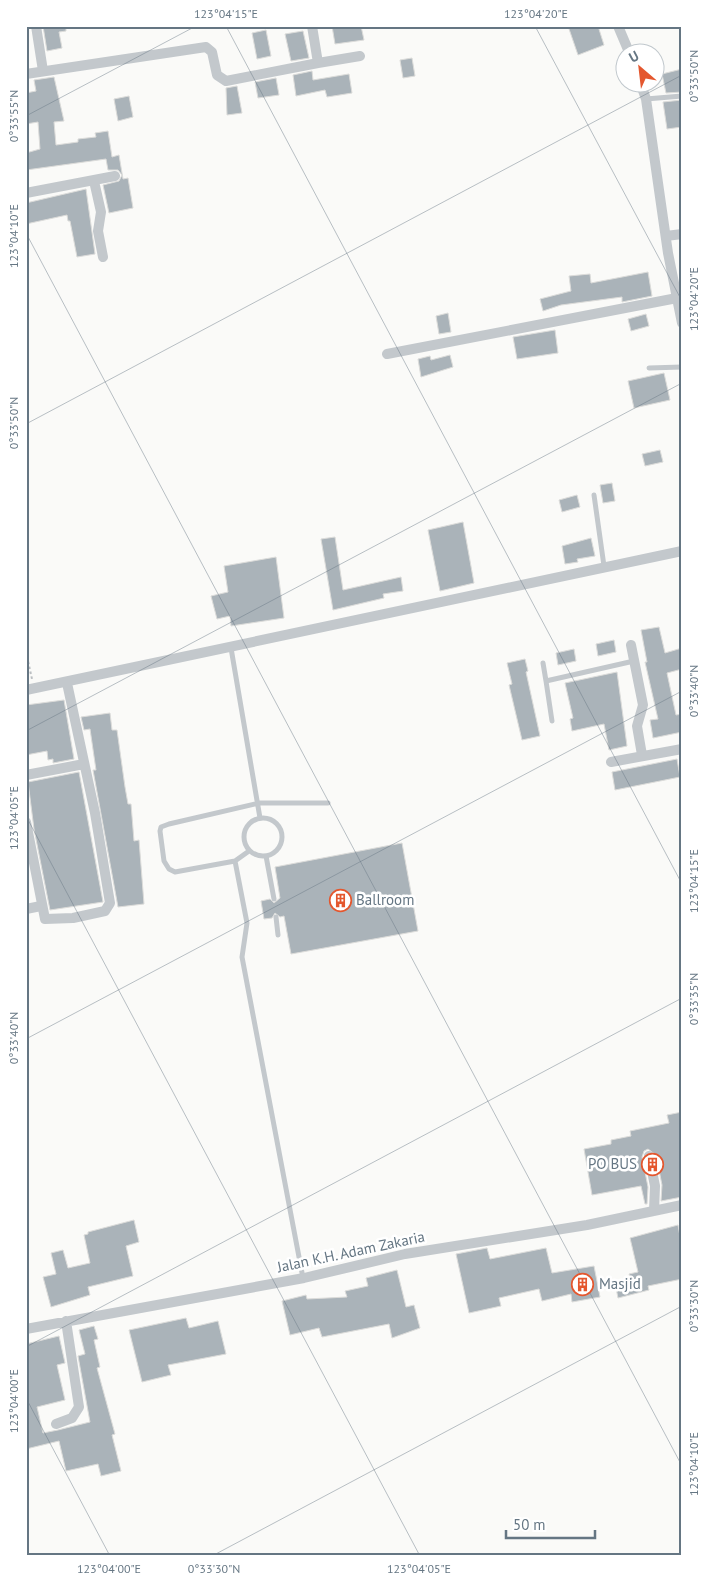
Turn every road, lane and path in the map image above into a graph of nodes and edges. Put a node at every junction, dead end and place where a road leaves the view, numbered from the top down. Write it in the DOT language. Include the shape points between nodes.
graph roads {
  1 [pos="36,26"];
  2 [pos="312,26"];
  3 [pos="618,26"];
  4 [pos="625,42"];
  5 [pos="360,56"];
  6 [pos="318,63"];
  7 [pos="43,71"];
  8 [pos="26,74"];
  9 [pos="645,92"];
  10 [pos="682,96"];
  11 [pos="649,99"];
  12 [pos="115,176"];
  13 [pos="94,181"];
  14 [pos="26,193"];
  15 [pos="682,234"];
  16 [pos="666,236"];
  17 [pos="103,257"];
  18 [pos="677,298"];
  19 [pos="682,321"];
  20 [pos="387,354"];
  21 [pos="682,367"];
  22 [pos="649,368"];
  23 [pos="594,495"];
  24 [pos="682,551"];
  25 [pos="604,566"];
  26 [pos="631,645"];
  27 [pos="231,648"];
  28 [pos="26,652"];
  29 [pos="635,660"];
  30 [pos="543,663"];
  31 [pos="546,680"];
  32 [pos="66,683"];
  33 [pos="30,689"];
  34 [pos="552,721"];
  35 [pos="682,749"];
  36 [pos="642,756"];
  37 [pos="611,762"];
  38 [pos="84,764"];
  39 [pos="26,775"];
  40 [pos="259,803"];
  41 [pos="328,803"];
  42 [pos="260,818"];
  43 [pos="26,822"];
  44 [pos="28,847"];
  45 [pos="249,851"];
  46 [pos="266,856"];
  47 [pos="235,861"];
  48 [pos="274,899"];
  49 [pos="42,906"];
  50 [pos="26,909"];
  51 [pos="276,917"];
  52 [pos="278,935"];
  53 [pos="649,1156"];
  54 [pos="682,1206"];
  55 [pos="654,1211"];
  56 [pos="304,1278"];
  57 [pos="66,1321"];
  58 [pos="26,1329"];
  59 [pos="56,1424"];
  1 -- 7 [label="street"];
  2 -- 6 [label="street"];
  3 -- 4 [label="street"];
  5 -- 6 [label="street"];
  6 -- 7 [label="street" via="226,81 218,75 212,52 206,47"];
  7 -- 8 [label="street"];
  9 -- 11 [label="street"];
  10 -- 11 [label="lane"];
  11 -- 16 [label="street"];
  12 -- 13 [label="street"];
  13 -- 14 [label="street"];
  13 -- 17 [label="street" via="101,212 98,230"];
  15 -- 16 [label="street"];
  16 -- 18 [label="street"];
  18 -- 19 [label="street"];
  18 -- 20 [label="street"];
  21 -- 22 [label="lane"];
  23 -- 25 [label="lane"];
  24 -- 25 [label="street"];
  25 -- 27 [label="street"];
  26 -- 29 [label="street"];
  27 -- 32 [label="street"];
  27 -- 40 [label="lane"];
  28 -- 33 [label="path"];
  29 -- 31 [label="lane"];
  29 -- 36 [label="street" via="643,705 637,726"];
  30 -- 31 [label="lane"];
  31 -- 34 [label="lane"];
  32 -- 33 [label="street"];
  32 -- 38 [label="street"];
  35 -- 36 [label="street"];
  36 -- 37 [label="street"];
  38 -- 39 [label="street"];
  38 -- 49 [label="street" via="110,906 97,913 47,920"];
  40 -- 41 [label="lane"];
  40 -- 42 [label="lane"];
  40 -- 47 [label="lane" via="169,824 160,831 164,861 168,869 175,872"];
  42 -- 45 [label="lane" via="250,824 244,834"];
  42 -- 46 [label="lane" via="272,820 282,834 280,846"];
  43 -- 44 [label="street"];
  44 -- 49 [label="street"];
  45 -- 46 [label="lane"];
  45 -- 47 [label="lane"];
  46 -- 48 [label="lane"];
  47 -- 56 [label="lane" via="247,923 242,957"];
  49 -- 50 [label="street"];
  51 -- 52 [label="lane"];
  53 -- 55 [label="street" via="655,1186"];
  54 -- 55 [label="street, Jalan K.H. Adam Zakaria"];
  55 -- 56 [label="street, Jalan K.H. Adam Zakaria" via="405,1254"];
  56 -- 57 [label="street, Jalan K.H. Adam Zakaria"];
  57 -- 58 [label="street, Jalan K.H. Adam Zakaria"];
  57 -- 59 [label="street" via="79,1407 72,1418"];
}
